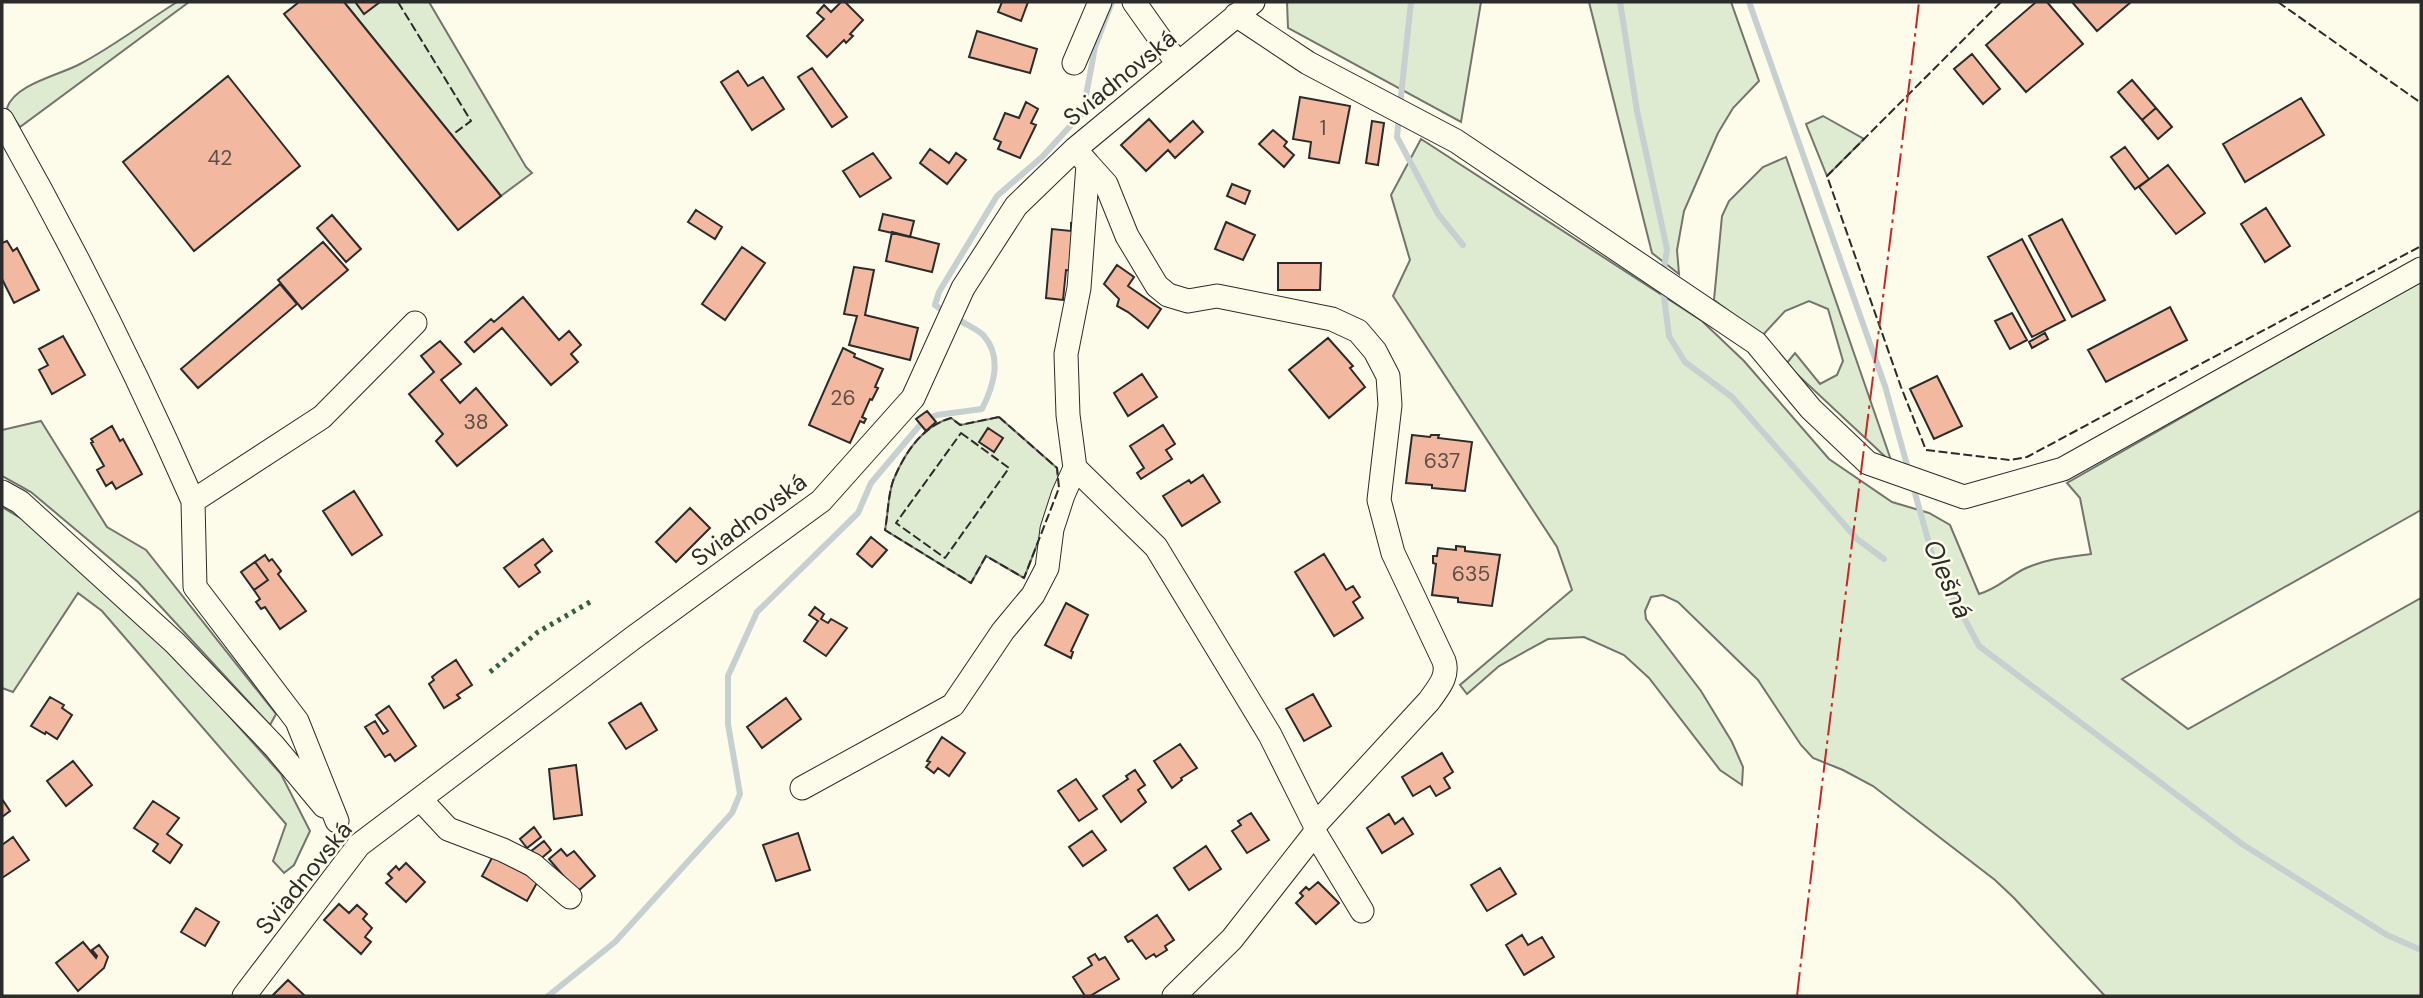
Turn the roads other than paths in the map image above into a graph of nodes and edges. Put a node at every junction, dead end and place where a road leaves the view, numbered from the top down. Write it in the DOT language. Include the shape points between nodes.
graph roads {
  1 [pos="1100,2"];
  2 [pos="1134,2"];
  3 [pos="1245,9"];
  4 [pos="1074,62"];
  5 [pos="1178,64"];
  6 [pos="2,120"];
  7 [pos="1081,156"];
  8 [pos="2421,270"];
  9 [pos="415,323"];
  10 [pos="1075,468"];
  11 [pos="2,492"];
  12 [pos="193,501"];
  13 [pos="802,788"];
  14 [pos="421,800"];
  15 [pos="337,821"];
  16 [pos="1315,829"];
  17 [pos="359,845"];
  18 [pos="570,897"];
  19 [pos="1362,911"];
  20 [pos="244,996"];
  21 [pos="1174,996"];
  1 -- 4 [label="street"];
  2 -- 5 [label="street"];
  3 -- 5 [label="street, Sviadnovská"];
  3 -- 8 [label="street" via="1308,63 1456,141 1756,343 1811,409 1868,463 1964,497 2063,469"];
  5 -- 7 [label="street, Sviadnovská"];
  6 -- 12 [label="street" via="141,383"];
  7 -- 10 [label="street" via="1079,288 1066,354"];
  7 -- 14 [label="street, Sviadnovská" via="1016,206 963,288 913,398 821,501"];
  7 -- 16 [label="street" via="1107,184 1127,236 1157,286 1168,295 1188,301 1217,296 1332,319 1358,331 1388,376 1390,405 1379,500 1393,553 1447,668 1429,701"];
  9 -- 12 [label="street" via="322,417"];
  10 -- 13 [label="street" via="1052,529 1047,568 1033,595 953,705"];
  10 -- 16 [label="street" via="1156,547 1270,735"];
  11 -- 15 [label="street" via="20,502 175,643 274,746"];
  12 -- 15 [label="street" via="195,587 297,721"];
  14 -- 17 [label="street, Sviadnovská"];
  14 -- 18 [label="street" via="448,829 534,865"];
  15 -- 17 [label="street"];
  16 -- 19 [label="street"];
  16 -- 21 [label="street" via="1232,939"];
  17 -- 20 [label="street, Sviadnovská"];
}
